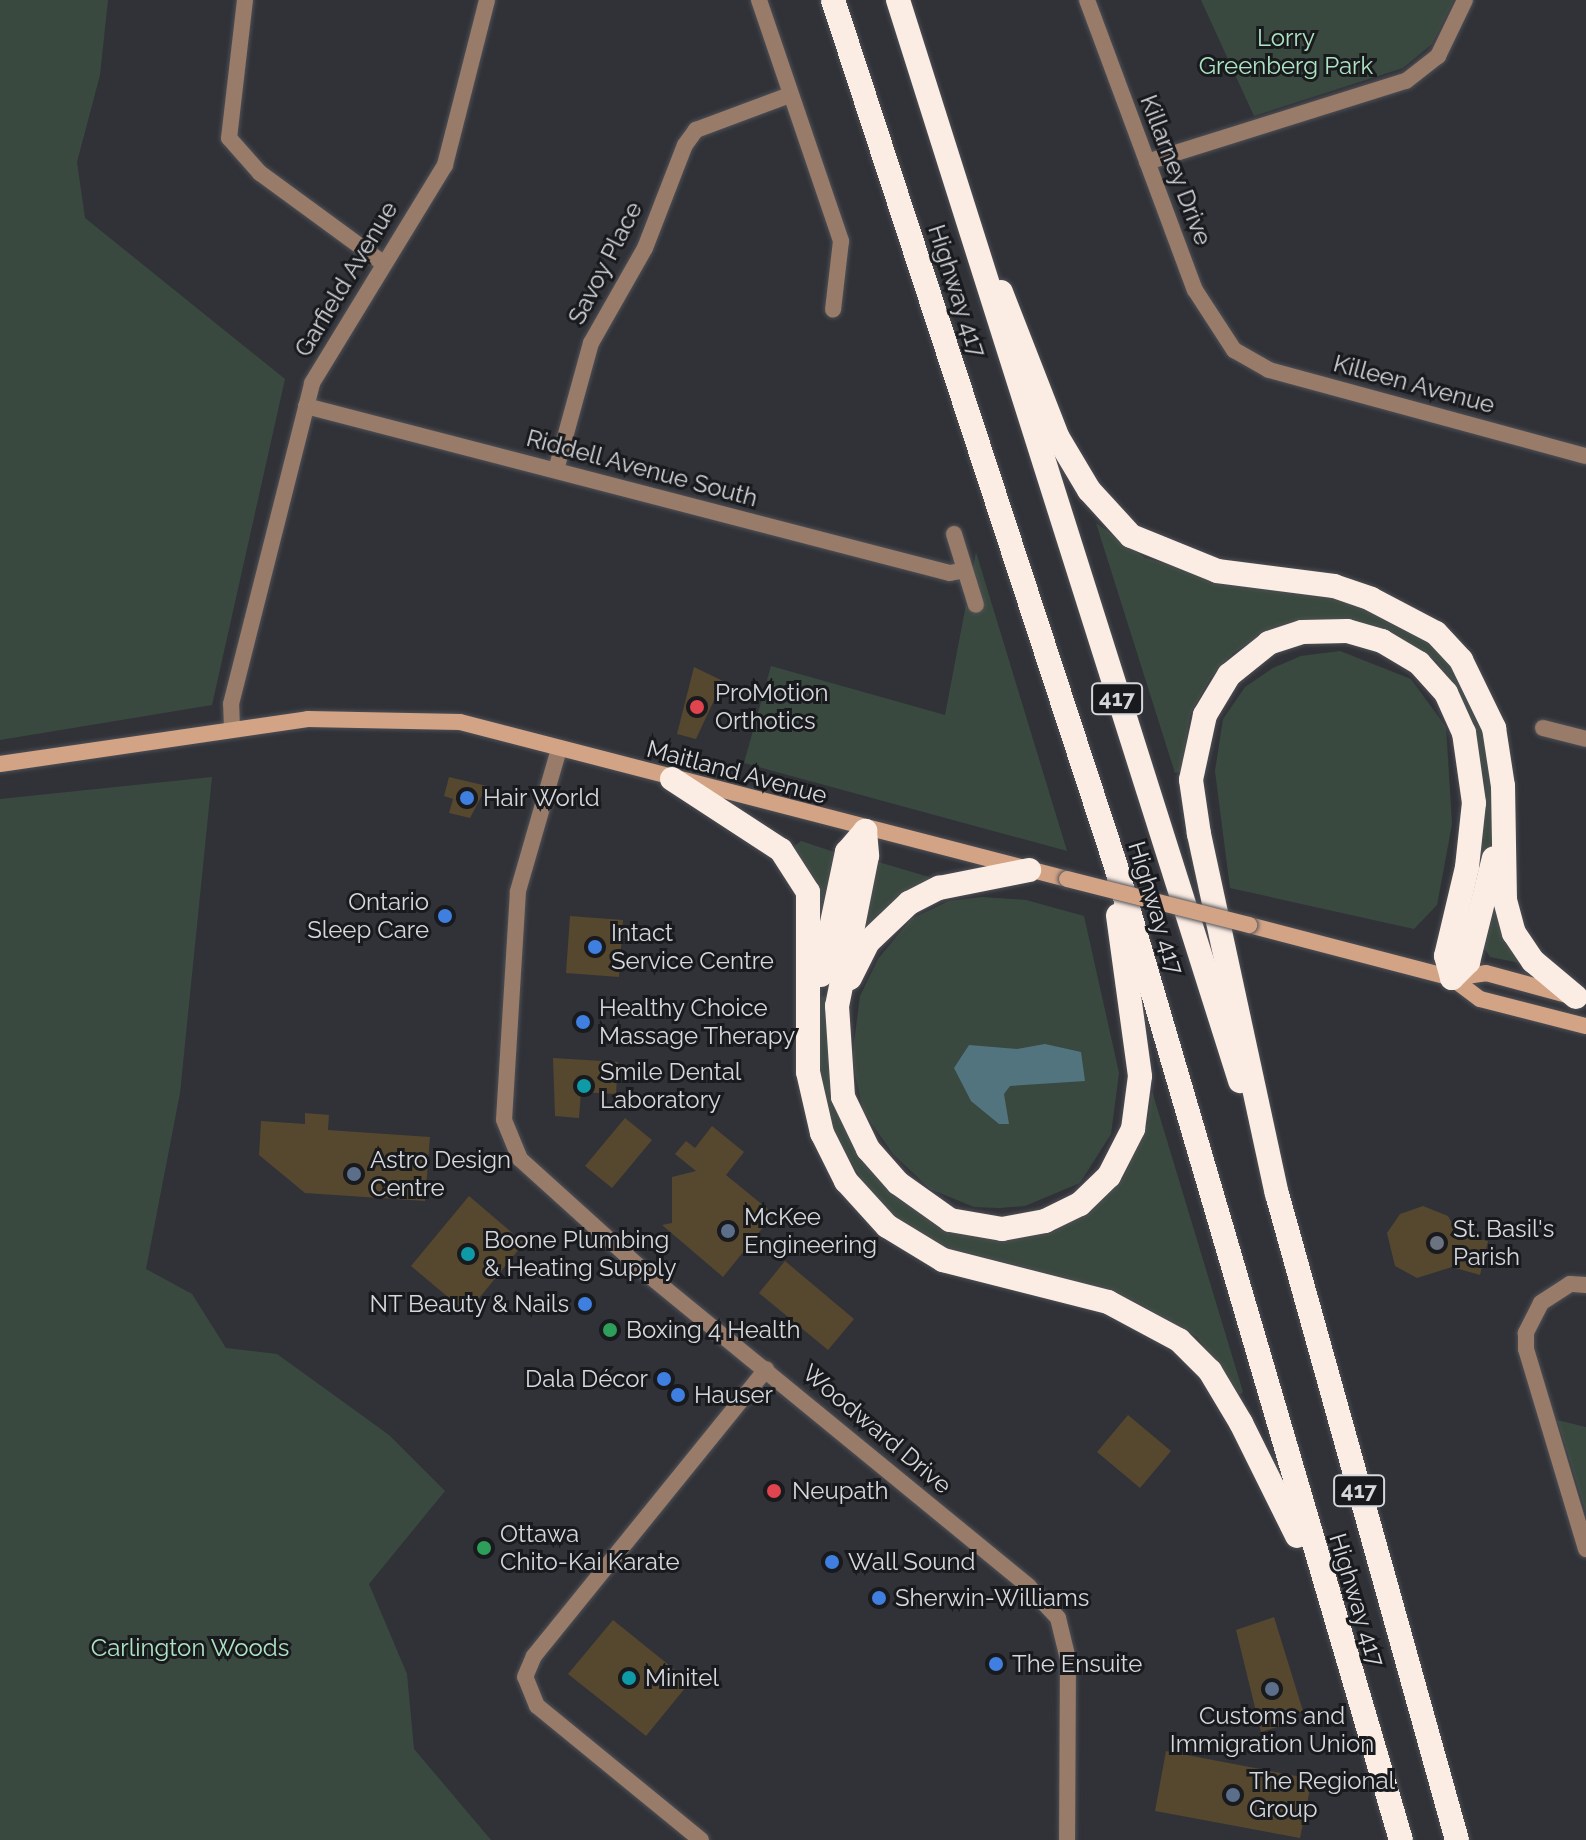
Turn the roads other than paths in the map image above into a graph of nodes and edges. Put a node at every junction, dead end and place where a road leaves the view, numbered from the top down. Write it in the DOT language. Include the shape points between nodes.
graph roads {
  1 [pos="245,0"];
  2 [pos="487,0"];
  3 [pos="759,0"];
  4 [pos="833,0"];
  5 [pos="898,0"];
  6 [pos="1087,0"];
  7 [pos="1465,0"];
  8 [pos="787,96"];
  9 [pos="1147,162"];
  10 [pos="959,203"];
  11 [pos="383,263"];
  12 [pos="833,310"];
  13 [pos="1234,350"];
  14 [pos="306,406"];
  15 [pos="1586,456"];
  16 [pos="556,470"];
  17 [pos="954,534"];
  18 [pos="965,570"];
  19 [pos="976,605"];
  20 [pos="1543,728"];
  21 [pos="232,729"];
  22 [pos="1586,739"];
  23 [pos="559,749"];
  24 [pos="0,764"];
  25 [pos="672,779"];
  26 [pos="1503,786"];
  27 [pos="865,831"];
  28 [pos="1114,860"];
  29 [pos="1029,870"];
  30 [pos="1452,978"];
  31 [pos="1581,999"];
  32 [pos="837,1006"];
  33 [pos="1586,1026"];
  34 [pos="809,1030"];
  35 [pos="1277,1194"];
  36 [pos="1586,1285"];
  37 [pos="766,1369"];
  38 [pos="1586,1549"];
  39 [pos="1324,1593"];
  40 [pos="701,1840"];
  41 [pos="1067,1840"];
  42 [pos="1401,1840"];
  43 [pos="1457,1840"];
  1 -- 11 [label="street" via="229,138 260,173"];
  2 -- 11 [label="street, Garfield Avenue" via="445,165"];
  3 -- 8 [label="street"];
  4 -- 28 [label="highway, Highway 417 / 417"];
  5 -- 10 [label="highway, 417"];
  6 -- 9 [label="street, Killarney Drive"];
  7 -- 9 [label="street" via="1438,56 1406,81"];
  8 -- 12 [label="street" via="841,241"];
  8 -- 16 [label="street, Savoy Place" via="696,130 685,145 645,248 591,343"];
  9 -- 13 [label="street, Killarney Drive" via="1195,290"];
  10 -- 26 [label="highway" via="1020,332 1058,438 1089,490 1131,536 1217,571 1334,586 1436,633 1484,699"];
  10 -- 35 [label="highway, 417"];
  11 -- 14 [label="street, Garfield Avenue" via="328,350"];
  13 -- 15 [label="street, Killeen Avenue" via="1269,370"];
  14 -- 16 [label="street, Riddell Avenue South"];
  14 -- 21 [label="street, Garfield Avenue" via="231,704"];
  16 -- 18 [label="street, Riddell Avenue South" via="950,573"];
  17 -- 18 [label="street"];
  18 -- 19 [label="street"];
  20 -- 22 [label="street"];
  21 -- 23 [label="main road, Maitland Avenue" via="403,717 460,722"];
  21 -- 24 [label="main road, Maitland Avenue"];
  23 -- 25 [label="main road, Maitland Avenue"];
  23 -- 37 [label="street, Woodward Drive" via="518,891 504,1120 520,1159 543,1184"];
  25 -- 27 [label="main road, Maitland Avenue"];
  25 -- 34 [label="highway" via="756,831 801,876 811,910"];
  26 -- 30 [label="highway" via="1490,880 1468,962"];
  26 -- 31 [label="highway" via="1505,900 1514,933 1533,961"];
  27 -- 29 [label="main road, Maitland Avenue"];
  27 -- 32 [label="highway" via="867,856"];
  27 -- 34 [label="highway" via="847,852"];
  28 -- 32 [label="highway" via="1140,1076 1133,1129 1109,1176 1080,1204 1045,1221 984,1228 934,1212 898,1183 868,1149 843,1097"];
  28 -- 39 [label="highway, Highway 417 / 417"];
  29 -- 30 [label="main road, Maitland Avenue, bridge"];
  29 -- 32 [label="highway" via="939,888 897,911 868,942"];
  30 -- 31 [label="main road, Maitland Avenue" via="1486,973"];
  30 -- 33 [label="main road, Maitland Avenue" via="1480,999"];
  30 -- 35 [label="highway" via="1446,956 1467,867 1474,803 1464,733 1446,693 1401,651 1347,631 1302,632 1269,643 1241,663 1218,692 1205,715 1191,780"];
  34 -- 39 [label="highway" via="808,1072 822,1133 866,1204 887,1226 943,1260 1108,1302 1179,1340 1210,1371 1241,1423"];
  35 -- 43 [label="highway, 417"];
  36 -- 38 [label="street" via="1570,1284 1541,1303 1526,1333 1530,1373"];
  37 -- 40 [label="street" via="534,1656 525,1677 537,1706"];
  37 -- 41 [label="street, Woodward Drive" via="1028,1586 1058,1618 1068,1659"];
  39 -- 42 [label="highway, Highway 417 / 417"];
}
